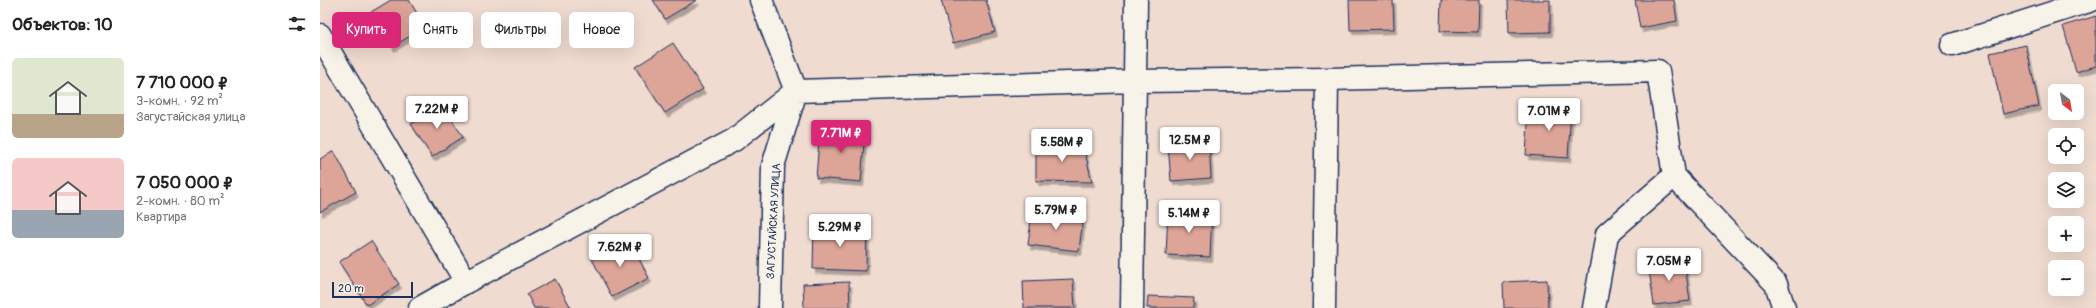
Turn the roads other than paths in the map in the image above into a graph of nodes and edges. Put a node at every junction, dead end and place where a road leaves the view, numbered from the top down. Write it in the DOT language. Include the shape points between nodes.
graph roads {
  1 [pos="761,0"];
  2 [pos="1136,0"];
  3 [pos="2092,0"];
  4 [pos="320,35"];
  5 [pos="1952,45"];
  6 [pos="1327,79"];
  7 [pos="1134,81"];
  8 [pos="796,91"];
  9 [pos="1674,176"];
  10 [pos="466,282"];
  11 [pos="420,308"];
  12 [pos="770,308"];
  13 [pos="1132,308"];
  14 [pos="1324,308"];
  15 [pos="1594,308"];
  16 [pos="1784,308"];
  1 -- 8 [label="street"];
  2 -- 7 [label="street"];
  3 -- 5 [label="street"];
  4 -- 10 [label="street"];
  6 -- 7 [label="street"];
  6 -- 9 [label="street" via="1658,72"];
  6 -- 14 [label="street"];
  7 -- 8 [label="street"];
  7 -- 13 [label="street"];
  8 -- 10 [label="street" via="734,140"];
  8 -- 12 [label="street, ЗАГУСТАЙСКАЯ УЛИЦА" via="773,166"];
  9 -- 15 [label="street" via="1607,234"];
  9 -- 16 [label="street" via="1776,284"];
  10 -- 11 [label="street"];
}
